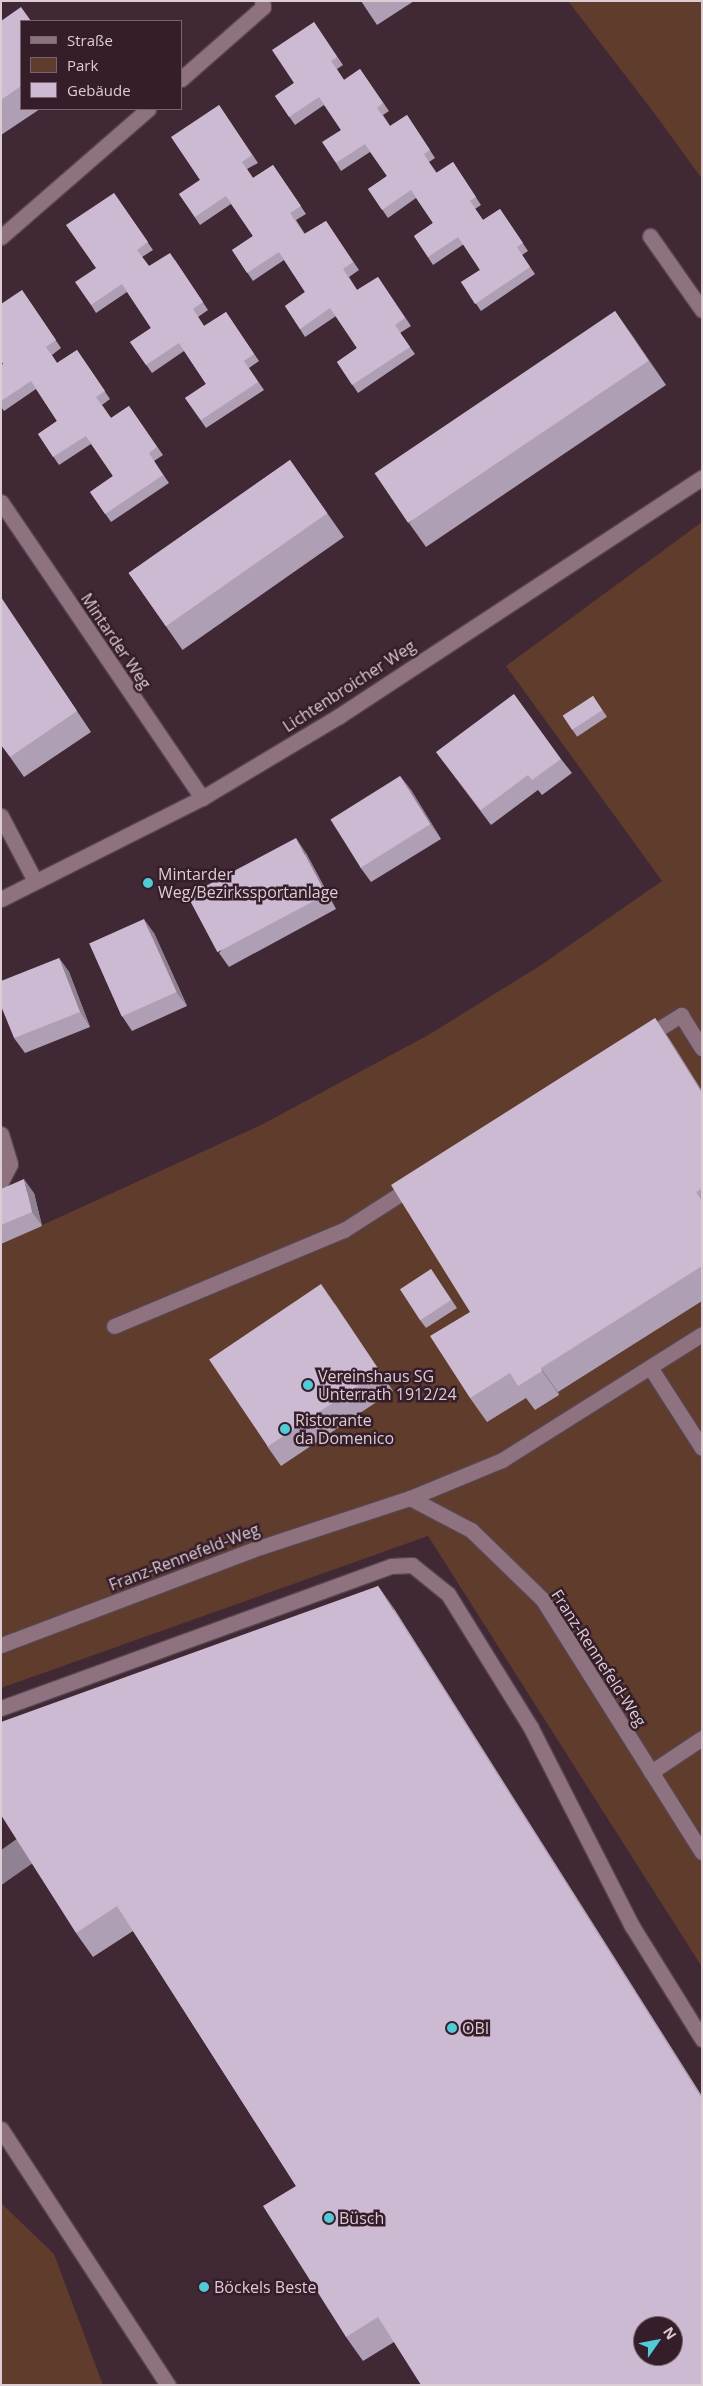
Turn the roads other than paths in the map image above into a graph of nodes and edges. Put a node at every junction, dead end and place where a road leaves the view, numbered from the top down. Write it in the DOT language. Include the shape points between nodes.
graph roads {
  1 [pos="262,1"];
  2 [pos="182,78"];
  3 [pos="147,110"];
  4 [pos="650,236"];
  5 [pos="1,237"];
  6 [pos="702,310"];
  7 [pos="702,478"];
  8 [pos="1,502"];
  9 [pos="202,798"];
  10 [pos="1,816"];
  11 [pos="35,881"];
  12 [pos="1,899"];
  13 [pos="630,1047"];
  14 [pos="702,1048"];
  15 [pos="1,1134"];
  16 [pos="428,1176"];
  17 [pos="1,1182"];
  18 [pos="114,1326"];
  19 [pos="702,1334"];
  20 [pos="650,1367"];
  21 [pos="702,1448"];
  22 [pos="410,1498"];
  23 [pos="1,1645"];
  24 [pos="1,1708"];
  25 [pos="702,1738"];
  26 [pos="652,1772"];
  27 [pos="702,1852"];
  28 [pos="702,2040"];
  29 [pos="1,2130"];
  30 [pos="168,2385"];
  1 -- 2 [label="street" via="263,8"];
  3 -- 5 [label="street"];
  4 -- 6 [label="street"];
  7 -- 9 [label="street, Lichtenbroicher Weg" via="338,716"];
  8 -- 9 [label="street, Mintarder Weg"];
  9 -- 11 [label="street, Lichtenbroicher Weg"];
  10 -- 11 [label="street"];
  11 -- 12 [label="street, Lichtenbroicher Weg"];
  13 -- 14 [label="street" via="681,1015"];
  15 -- 17 [label="street" via="10,1164"];
  16 -- 18 [label="street" via="344,1230"];
  19 -- 20 [label="street, Franz-Rennefeld-Weg"];
  20 -- 21 [label="street"];
  20 -- 22 [label="street, Franz-Rennefeld-Weg" via="502,1460"];
  22 -- 23 [label="street, Franz-Rennefeld-Weg" via="261,1547"];
  22 -- 26 [label="street, Franz-Rennefeld-Weg" via="471,1530 543,1600"];
  24 -- 28 [label="street" via="390,1566 412,1565 448,1594 531,1728 632,1926"];
  25 -- 26 [label="street"];
  26 -- 27 [label="street, Franz-Rennefeld-Weg"];
  29 -- 30 [label="street"];
}
